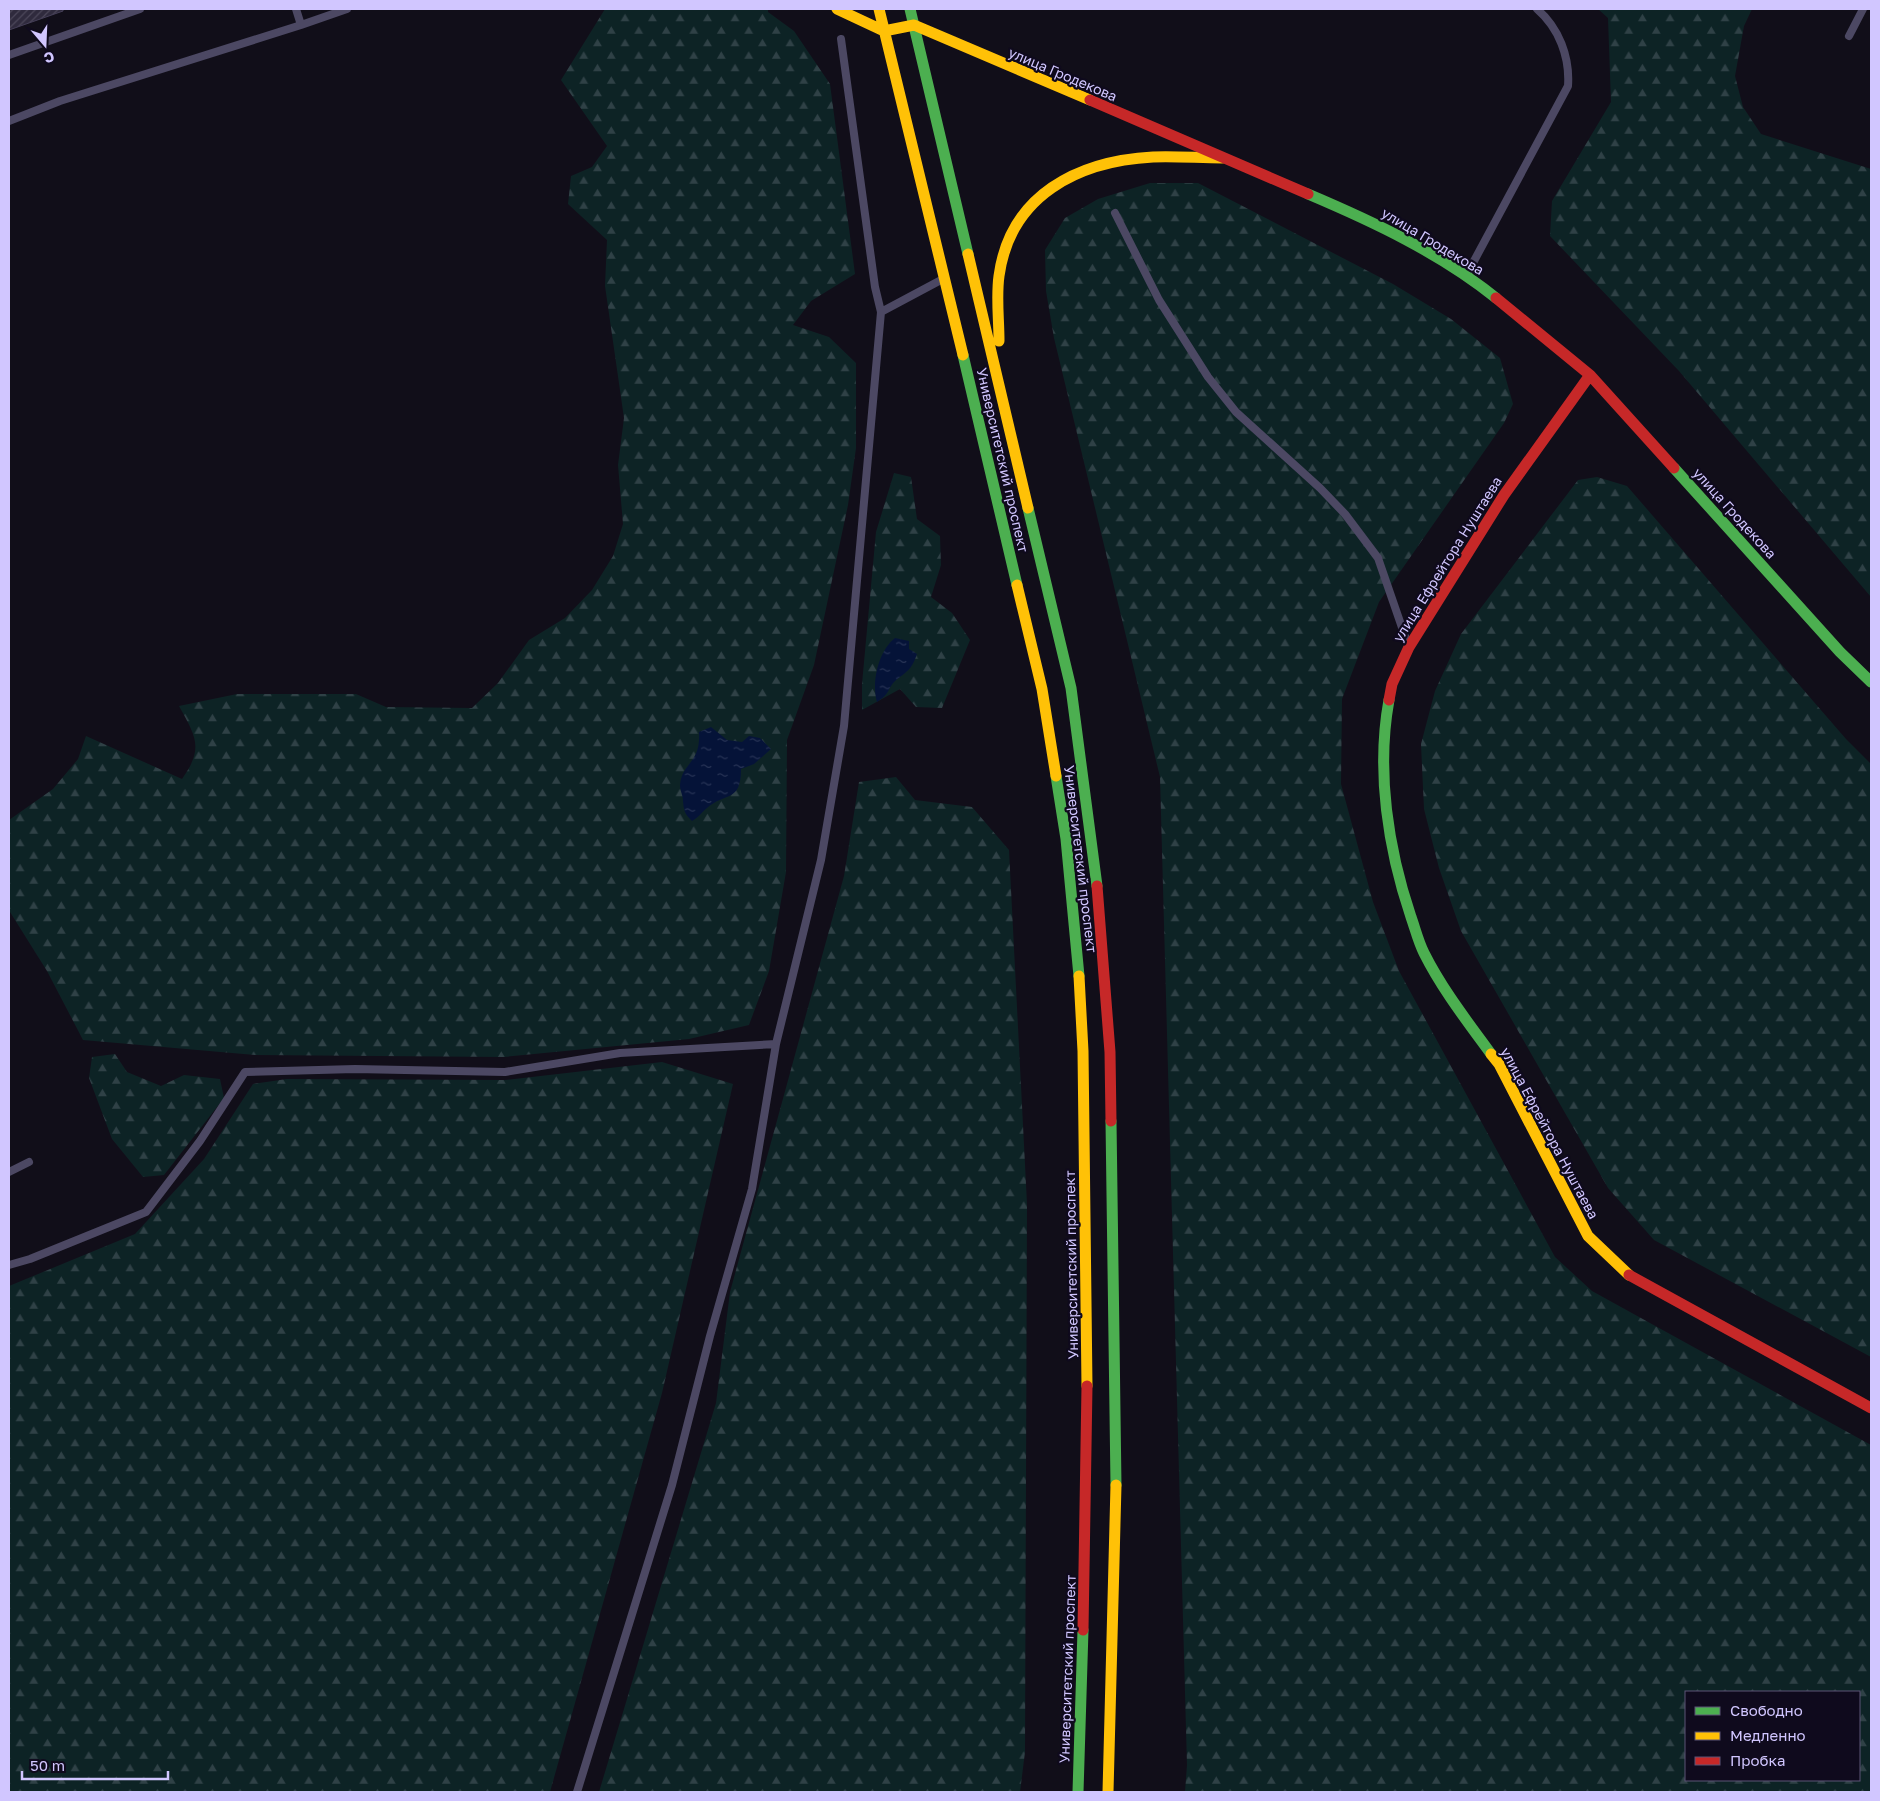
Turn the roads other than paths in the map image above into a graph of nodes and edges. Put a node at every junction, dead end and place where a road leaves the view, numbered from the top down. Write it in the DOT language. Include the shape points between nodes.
graph roads {
  1 [pos="140,9"];
  2 [pos="296,9"];
  3 [pos="347,9"];
  4 [pos="837,9"];
  5 [pos="879,9"];
  6 [pos="910,9"];
  7 [pos="1537,9"];
  8 [pos="1863,9"];
  9 [pos="301,25"];
  10 [pos="914,25"];
  11 [pos="884,31"];
  12 [pos="1849,36"];
  13 [pos="841,39"];
  14 [pos="9,55"];
  15 [pos="9,121"];
  16 [pos="1222,158"];
  17 [pos="1115,213"];
  18 [pos="1466,276"];
  19 [pos="945,278"];
  20 [pos="881,312"];
  21 [pos="1590,375"];
  22 [pos="999,386"];
  23 [pos="1409,646"];
  24 [pos="1871,682"];
  25 [pos="776,1044"];
  26 [pos="29,1162"];
  27 [pos="9,1172"];
  28 [pos="9,1265"];
  29 [pos="1871,1408"];
  30 [pos="1103,1440"];
  31 [pos="577,1792"];
  32 [pos="1078,1792"];
  33 [pos="1108,1792"];
  1 -- 14 [label="lane"];
  2 -- 9 [label="lane"];
  3 -- 9 [label="lane"];
  4 -- 11 [label="main road"];
  5 -- 11 [label="main road, Университетский проспект"];
  6 -- 10 [label="main road, Университетский проспект"];
  7 -- 18 [label="lane" via="1554,30 1564,50 1568,86"];
  8 -- 12 [label="lane"];
  9 -- 15 [label="lane" via="60,101"];
  10 -- 11 [label="main road"];
  10 -- 16 [label="main road, улица Гродекова"];
  10 -- 22 [label="main road, Университетский проспект"];
  11 -- 19 [label="main road, Университетский проспект"];
  13 -- 20 [label="lane"];
  16 -- 18 [label="main road, улица Гродекова" via="1358,215"];
  16 -- 22 [label="main road" via="1143,158 1109,163 1072,174 1050,186 1030,203 1011,230 1000,269"];
  17 -- 23 [label="lane" via="1159,300 1208,377 1236,412 1345,514 1378,558"];
  18 -- 21 [label="main road, улица Гродекова"];
  19 -- 20 [label="lane"];
  19 -- 30 [label="main road, Университетский проспект" via="1042,689 1067,849 1076,928"];
  20 -- 25 [label="lane" via="844,726 821,860"];
  21 -- 23 [label="main road, улица Ефрейтора Нуштаева" via="1504,495"];
  21 -- 24 [label="main road, улица Гродекова" via="1840,652"];
  22 -- 30 [label="main road, Университетский проспект" via="1072,688 1100,913 1110,1052"];
  23 -- 29 [label="main road, улица Ефрейтора Нуштаева" via="1392,684 1385,723 1388,820 1399,881 1423,950 1447,994 1499,1064 1588,1236 1627,1274"];
  25 -- 28 [label="lane" via="620,1053 505,1072 355,1069 245,1072 200,1141 146,1212"];
  25 -- 31 [label="lane" via="752,1189 672,1485"];
  26 -- 27 [label="lane"];
  30 -- 32 [label="main road, Университетский проспект"];
  30 -- 33 [label="main road, Университетский проспект"];
}
